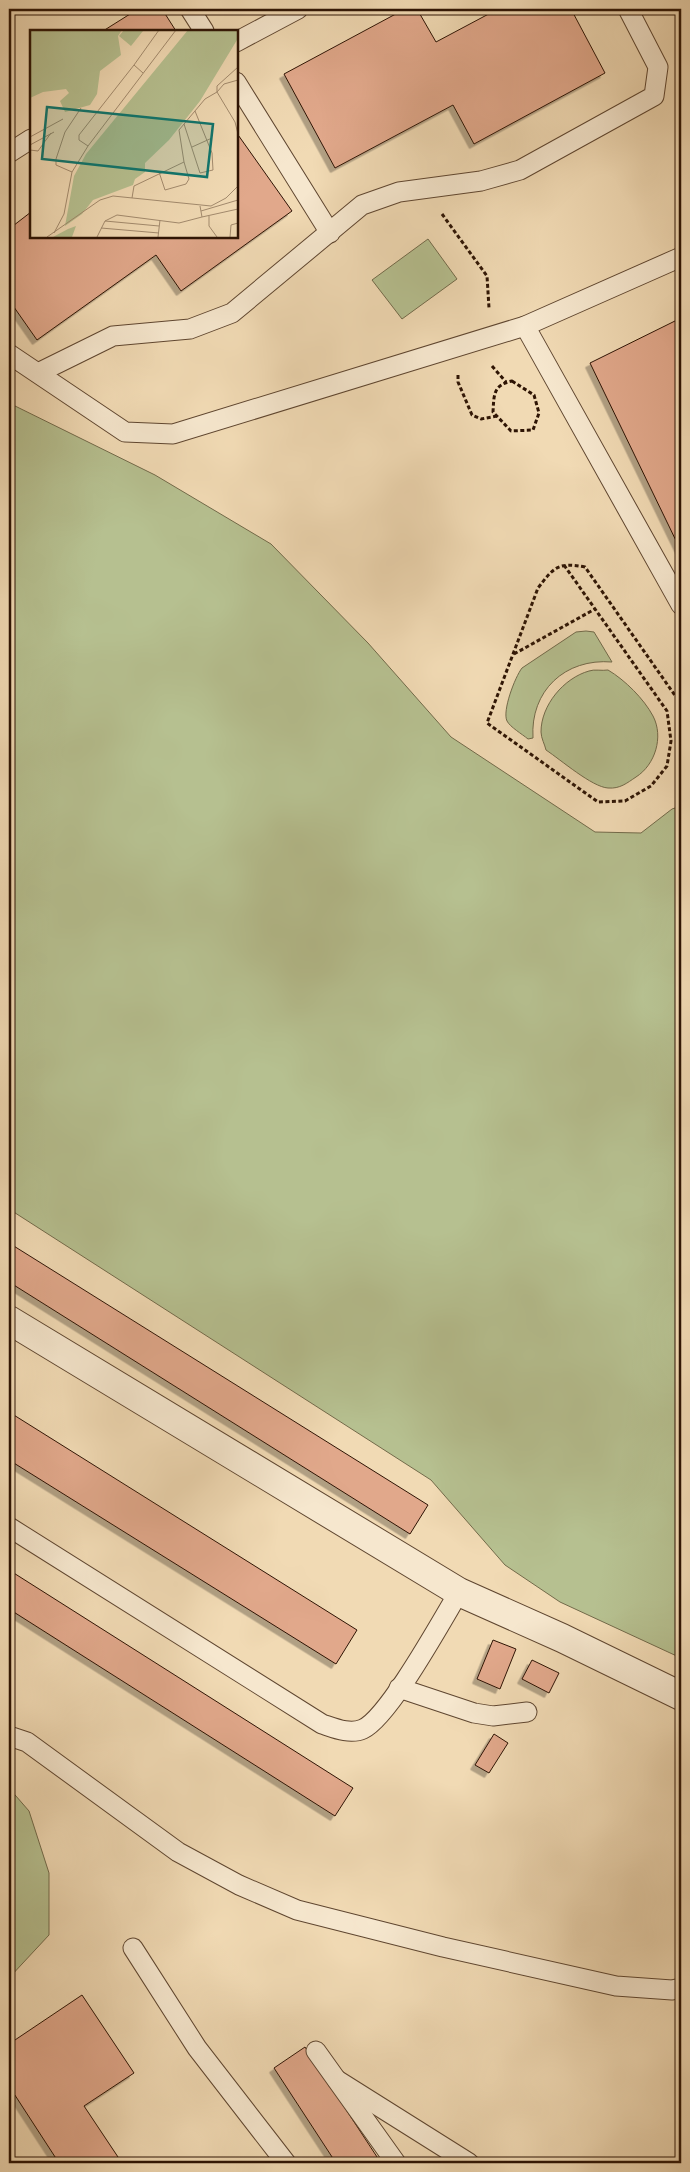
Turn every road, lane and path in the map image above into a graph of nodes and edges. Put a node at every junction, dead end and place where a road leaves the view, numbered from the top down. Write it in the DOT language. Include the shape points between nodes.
graph roads {
  1 [pos="190,9"];
  2 [pos="298,9"];
  3 [pos="628,9"];
  4 [pos="203,30"];
  5 [pos="238,41"];
  6 [pos="238,85"];
  7 [pos="30,140"];
  8 [pos="9,153"];
  9 [pos="423,189"];
  10 [pos="330,233"];
  11 [pos="681,257"];
  12 [pos="525,326"];
  13 [pos="492,336"];
  14 [pos="9,354"];
  15 [pos="459,371"];
  16 [pos="38,373"];
  17 [pos="497,416"];
  18 [pos="564,565"];
  19 [pos="681,604"];
  20 [pos="595,609"];
  21 [pos="513,654"];
  22 [pos="681,704"];
  23 [pos="9,1320"];
  24 [pos="9,1527"];
  25 [pos="459,1592"];
  26 [pos="399,1688"];
  27 [pos="681,1696"];
  28 [pos="527,1712"];
  29 [pos="9,1736"];
  30 [pos="133,1948"];
  31 [pos="681,1988"];
  32 [pos="316,2051"];
  33 [pos="337,2080"];
  34 [pos="286,2163"];
  35 [pos="396,2163"];
  36 [pos="469,2163"];
  1 -- 4 [label="lane"];
  2 -- 5 [label="lane"];
  3 -- 9 [label="lane" via="658,67 654,96 520,170 481,181"];
  6 -- 10 [label="lane"];
  7 -- 8 [label="lane"];
  9 -- 10 [label="lane" via="399,192 362,205"];
  9 -- 13 [label="path" via="487,276"];
  10 -- 16 [label="lane" via="232,313 190,329 113,336"];
  11 -- 12 [label="lane"];
  12 -- 13 [label="lane"];
  12 -- 19 [label="lane"];
  13 -- 16 [label="lane" via="172,434 125,432"];
  14 -- 16 [label="lane"];
  15 -- 17 [label="path" via="458,382 472,415 480,419"];
  17 -- 17 [label="path" via="511,431 533,430 539,413 534,395 512,381 502,383 494,392 492,412"];
  18 -- 20 [label="path"];
  18 -- 21 [label="path" via="552,570 538,588"];
  18 -- 22 [label="path" via="585,567"];
  20 -- 21 [label="path"];
  20 -- 21 [label="path" via="667,711 671,741 667,766 651,786 625,801 598,802 486,723"];
  23 -- 25 [label="street"];
  24 -- 26 [label="lane" via="322,1724 344,1731 362,1729 382,1713"];
  25 -- 26 [label="lane"];
  25 -- 27 [label="street"];
  26 -- 28 [label="lane" via="474,1713 493,1716"];
  29 -- 31 [label="lane" via="35,1747 178,1852 238,1885 297,1910 616,1986"];
  30 -- 34 [label="lane" via="197,2048"];
  32 -- 33 [label="lane"];
  33 -- 35 [label="lane"];
  33 -- 36 [label="lane"];
}
